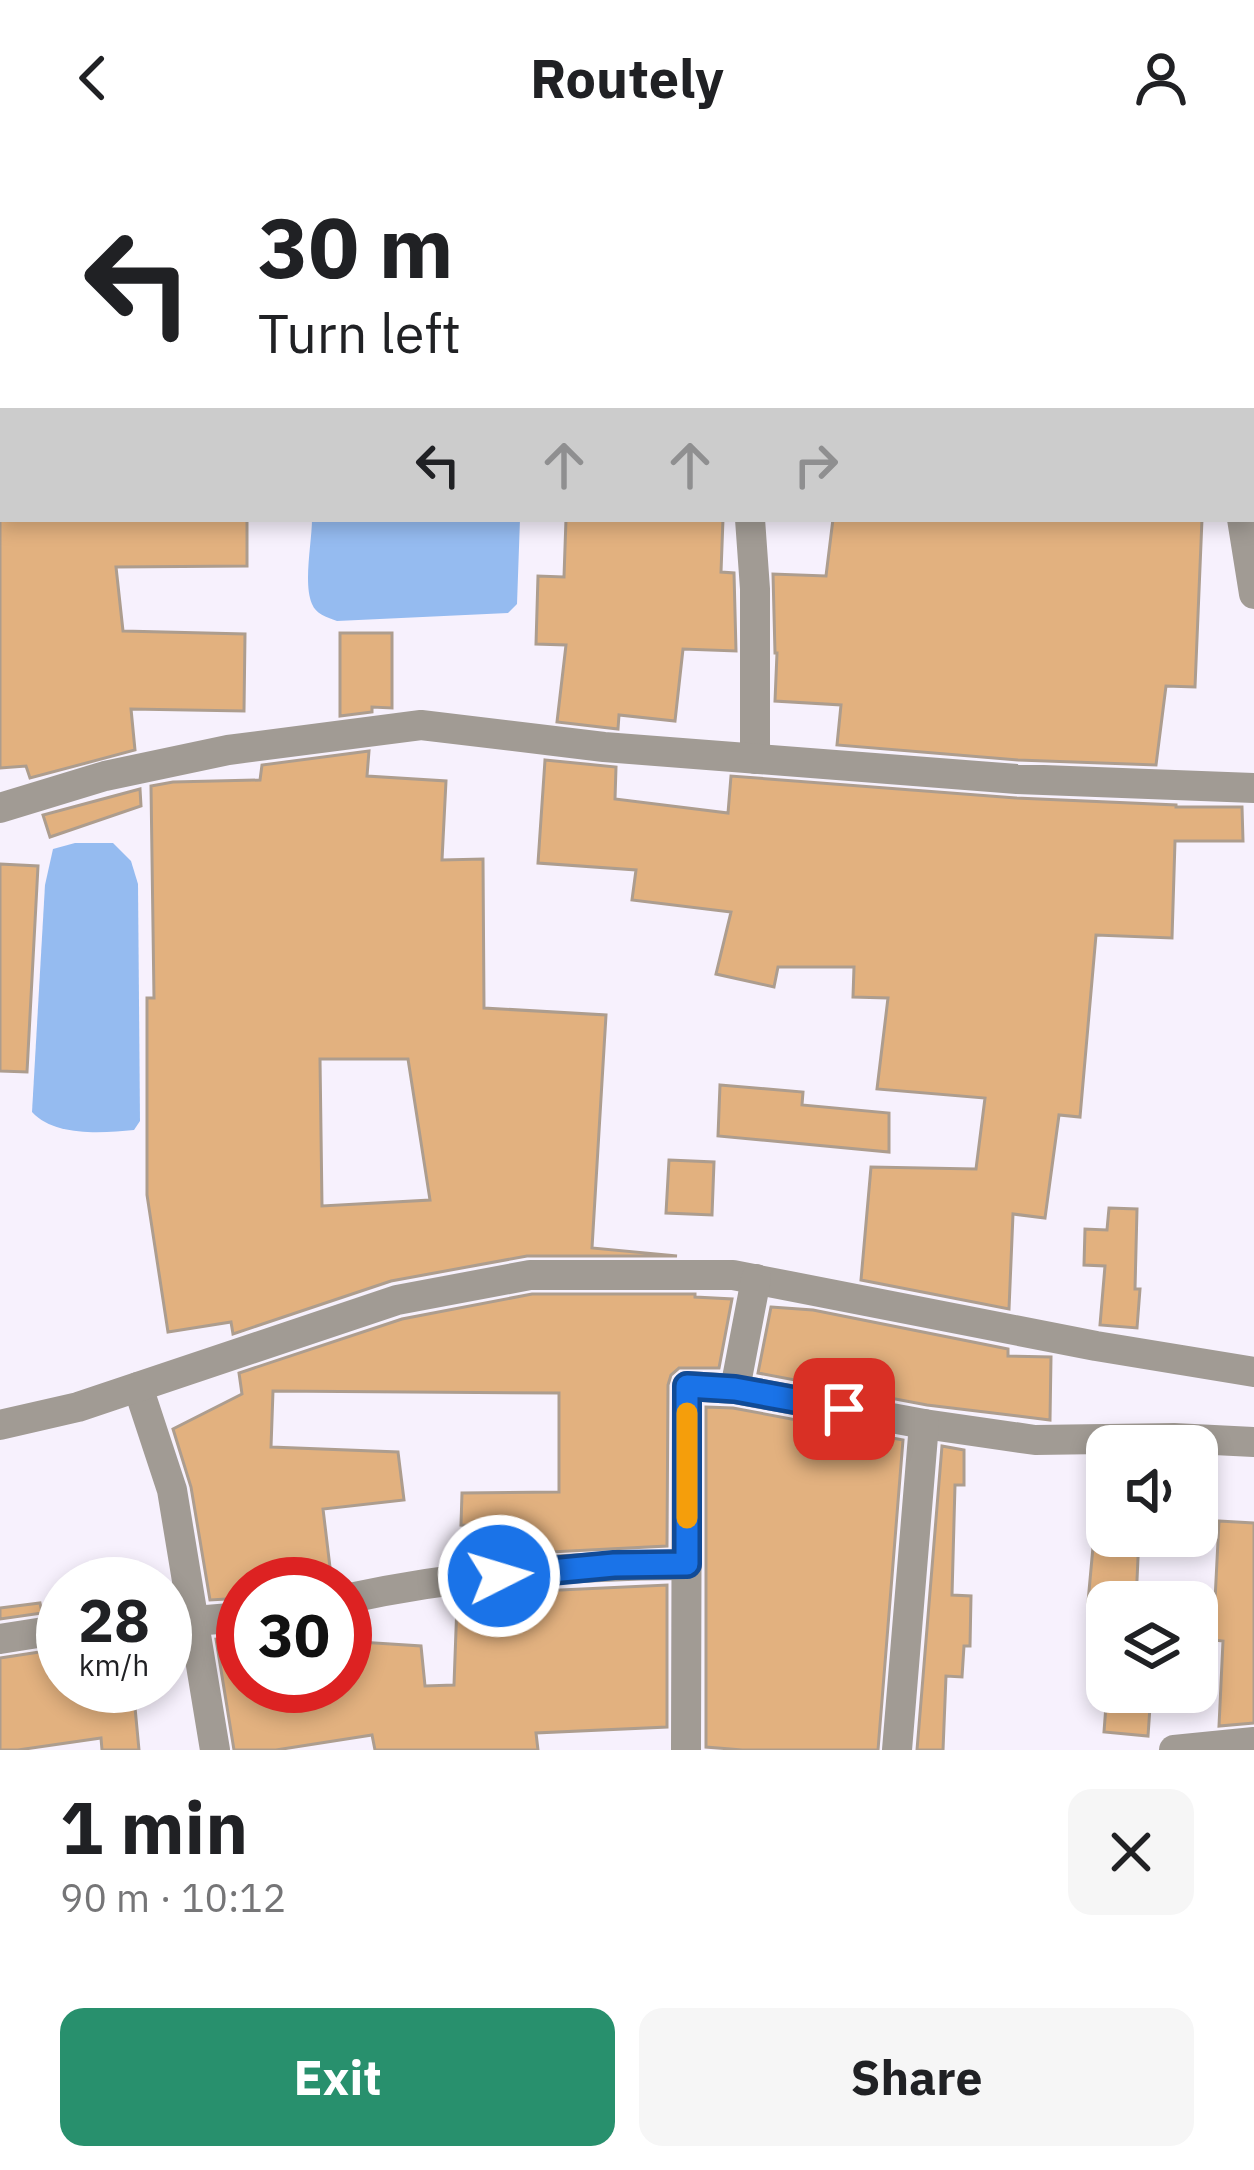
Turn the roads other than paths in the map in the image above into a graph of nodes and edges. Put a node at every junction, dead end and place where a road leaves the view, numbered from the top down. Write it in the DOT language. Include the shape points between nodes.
graph roads {
  1 [pos="750,522"];
  2 [pos="1242,522"];
  3 [pos="1254,594"];
  4 [pos="755,759"];
  5 [pos="1254,788"];
  6 [pos="0,808"];
  7 [pos="756,1280"];
  8 [pos="1254,1372"];
  9 [pos="138,1387"];
  10 [pos="735,1389"];
  11 [pos="924,1424"];
  12 [pos="0,1425"];
  13 [pos="1254,1442"];
  14 [pos="178,1557"];
  15 [pos="687,1564"];
  16 [pos="372,1593"];
  17 [pos="36,1633"];
  18 [pos="0,1639"];
  19 [pos="192,1651"];
  20 [pos="1254,1742"];
  21 [pos="215,1750"];
  22 [pos="686,1750"];
  23 [pos="897,1750"];
  24 [pos="1174,1750"];
  1 -- 4 [label="street"];
  2 -- 3 [label="street"];
  4 -- 5 [label="street"];
  4 -- 6 [label="street" via="421,725 228,750"];
  7 -- 8 [label="street"];
  7 -- 9 [label="street" via="530,1276 398,1300"];
  7 -- 10 [label="street"];
  9 -- 12 [label="street"];
  9 -- 14 [label="street" via="172,1490"];
  10 -- 11 [label="street"];
  10 -- 15 [label="street" via="687,1386"];
  11 -- 13 [label="street" via="1035,1440"];
  11 -- 23 [label="street"];
  15 -- 16 [label="street"];
  15 -- 22 [label="street"];
  17 -- 18 [label="street"];
  19 -- 21 [label="street"];
  20 -- 24 [label="street"];
}
